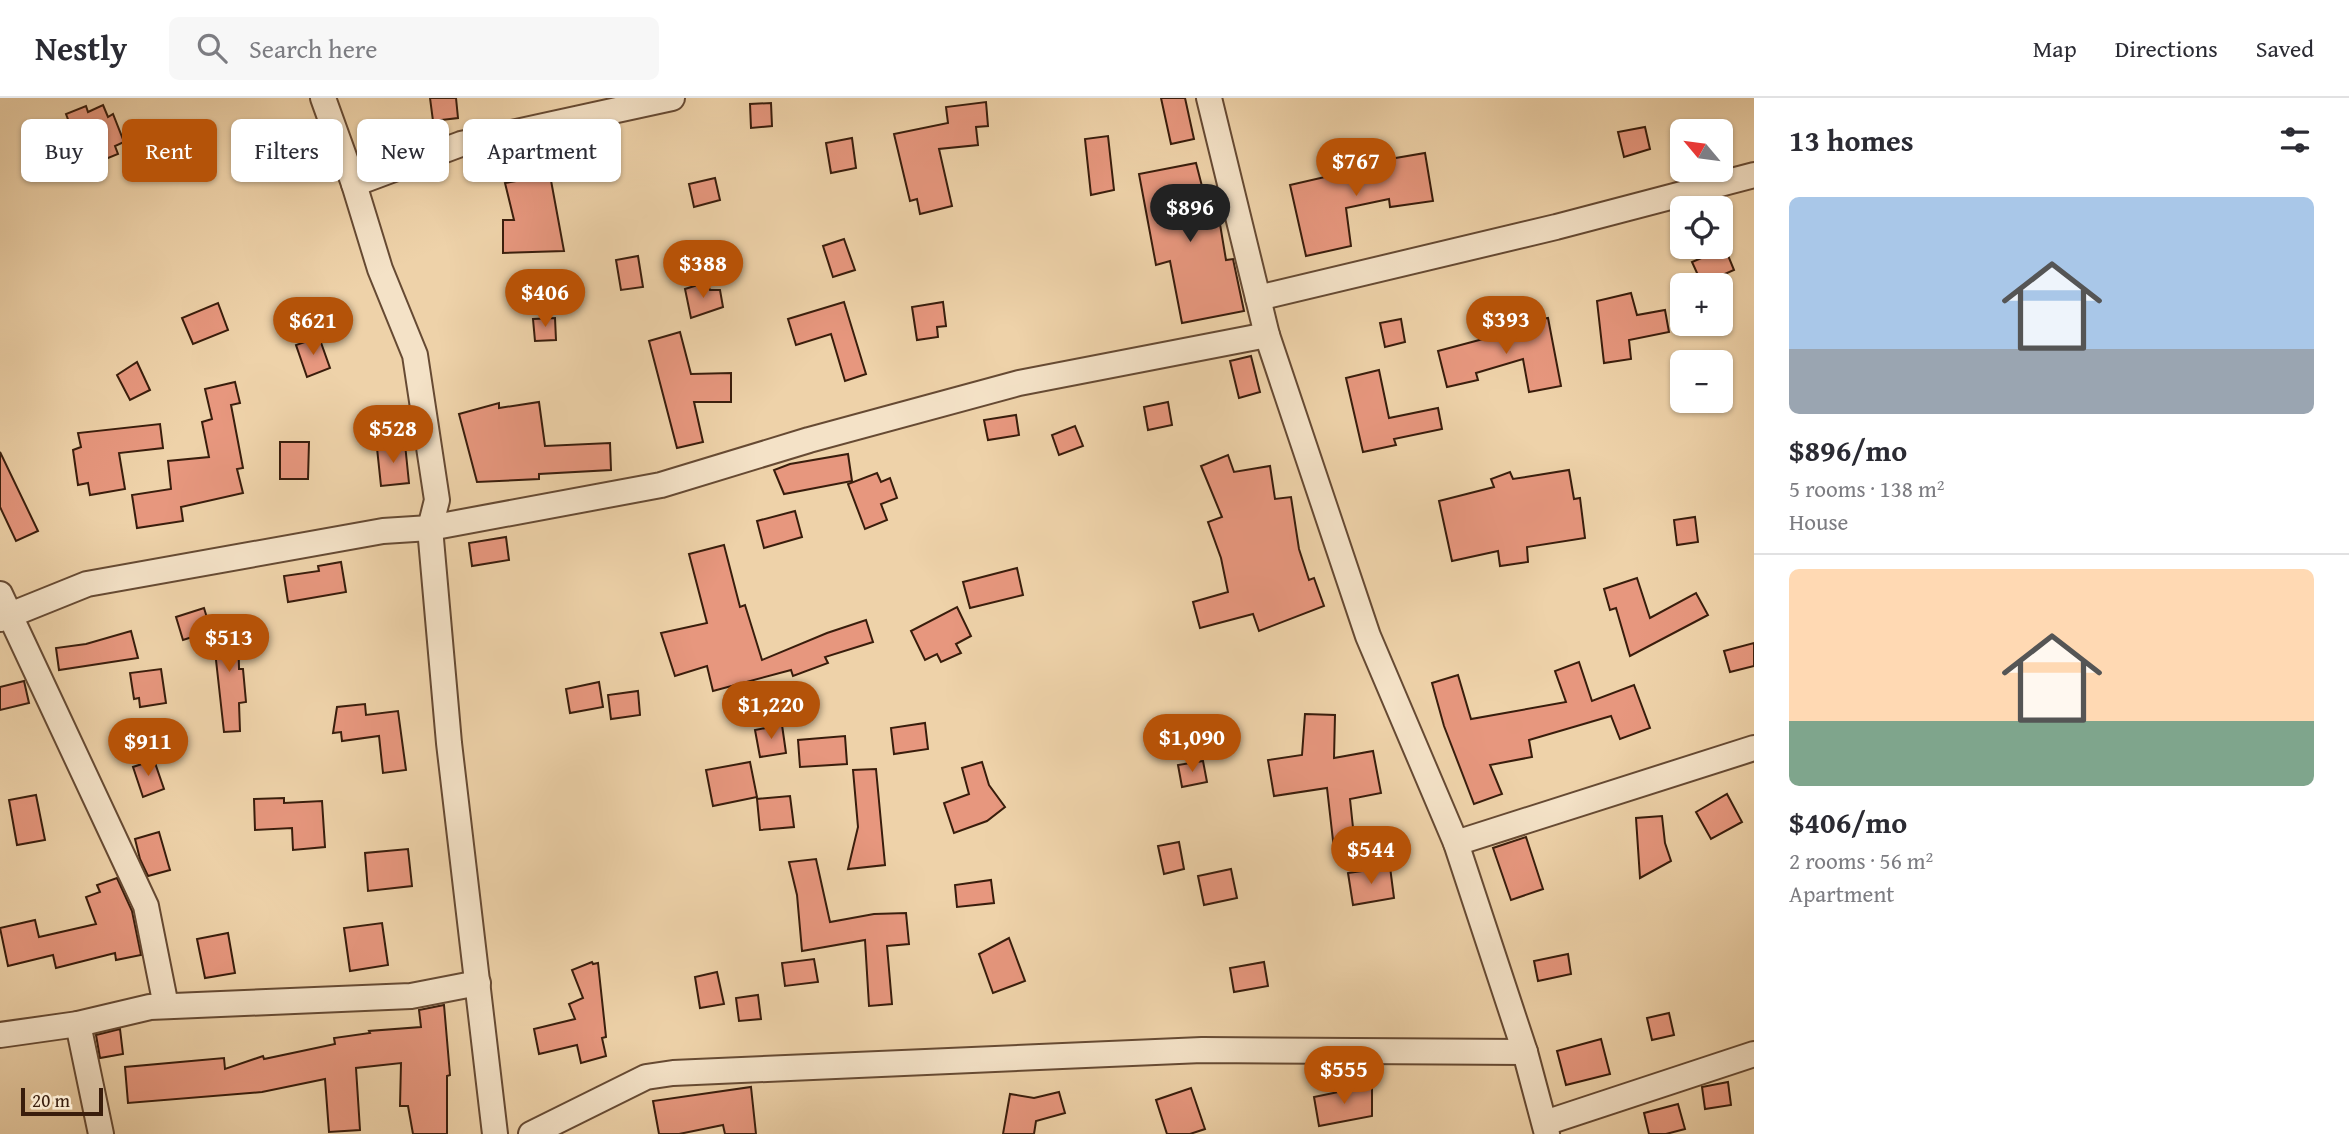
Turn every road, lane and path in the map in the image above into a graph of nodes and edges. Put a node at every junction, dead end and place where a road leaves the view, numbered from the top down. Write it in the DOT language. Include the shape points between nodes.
graph roads {
  1 [pos="323,98"];
  2 [pos="672,98"];
  3 [pos="1209,98"];
  4 [pos="1754,175"];
  5 [pos="354,184"];
  6 [pos="1258,298"];
  7 [pos="1267,335"];
  8 [pos="430,528"];
  9 [pos="4,609"];
  10 [pos="1754,748"];
  11 [pos="1456,843"];
  12 [pos="478,983"];
  13 [pos="166,1006"];
  14 [pos="78,1024"];
  15 [pos="0,1035"];
  16 [pos="1525,1052"];
  17 [pos="1754,1054"];
  18 [pos="1546,1129"];
  19 [pos="101,1134"];
  20 [pos="495,1134"];
  21 [pos="531,1134"];
  1 -- 5 [label="street"];
  2 -- 5 [label="street" via="461,144"];
  3 -- 6 [label="street"];
  4 -- 6 [label="street"];
  5 -- 8 [label="street" via="380,269 415,355 437,500"];
  6 -- 7 [label="street"];
  7 -- 8 [label="street" via="1019,383 661,485"];
  7 -- 11 [label="street" via="1368,636"];
  8 -- 9 [label="street" via="383,531 87,584"];
  8 -- 12 [label="street" via="449,743"];
  9 -- 13 [label="street" via="146,906"];
  10 -- 11 [label="street"];
  11 -- 16 [label="street"];
  12 -- 13 [label="street" via="411,996"];
  12 -- 20 [label="street"];
  13 -- 14 [label="street"];
  14 -- 15 [label="street"];
  14 -- 19 [label="street"];
  16 -- 18 [label="street"];
  16 -- 21 [label="street" via="1202,1050 673,1073 646,1077"];
  17 -- 18 [label="street"];
}
